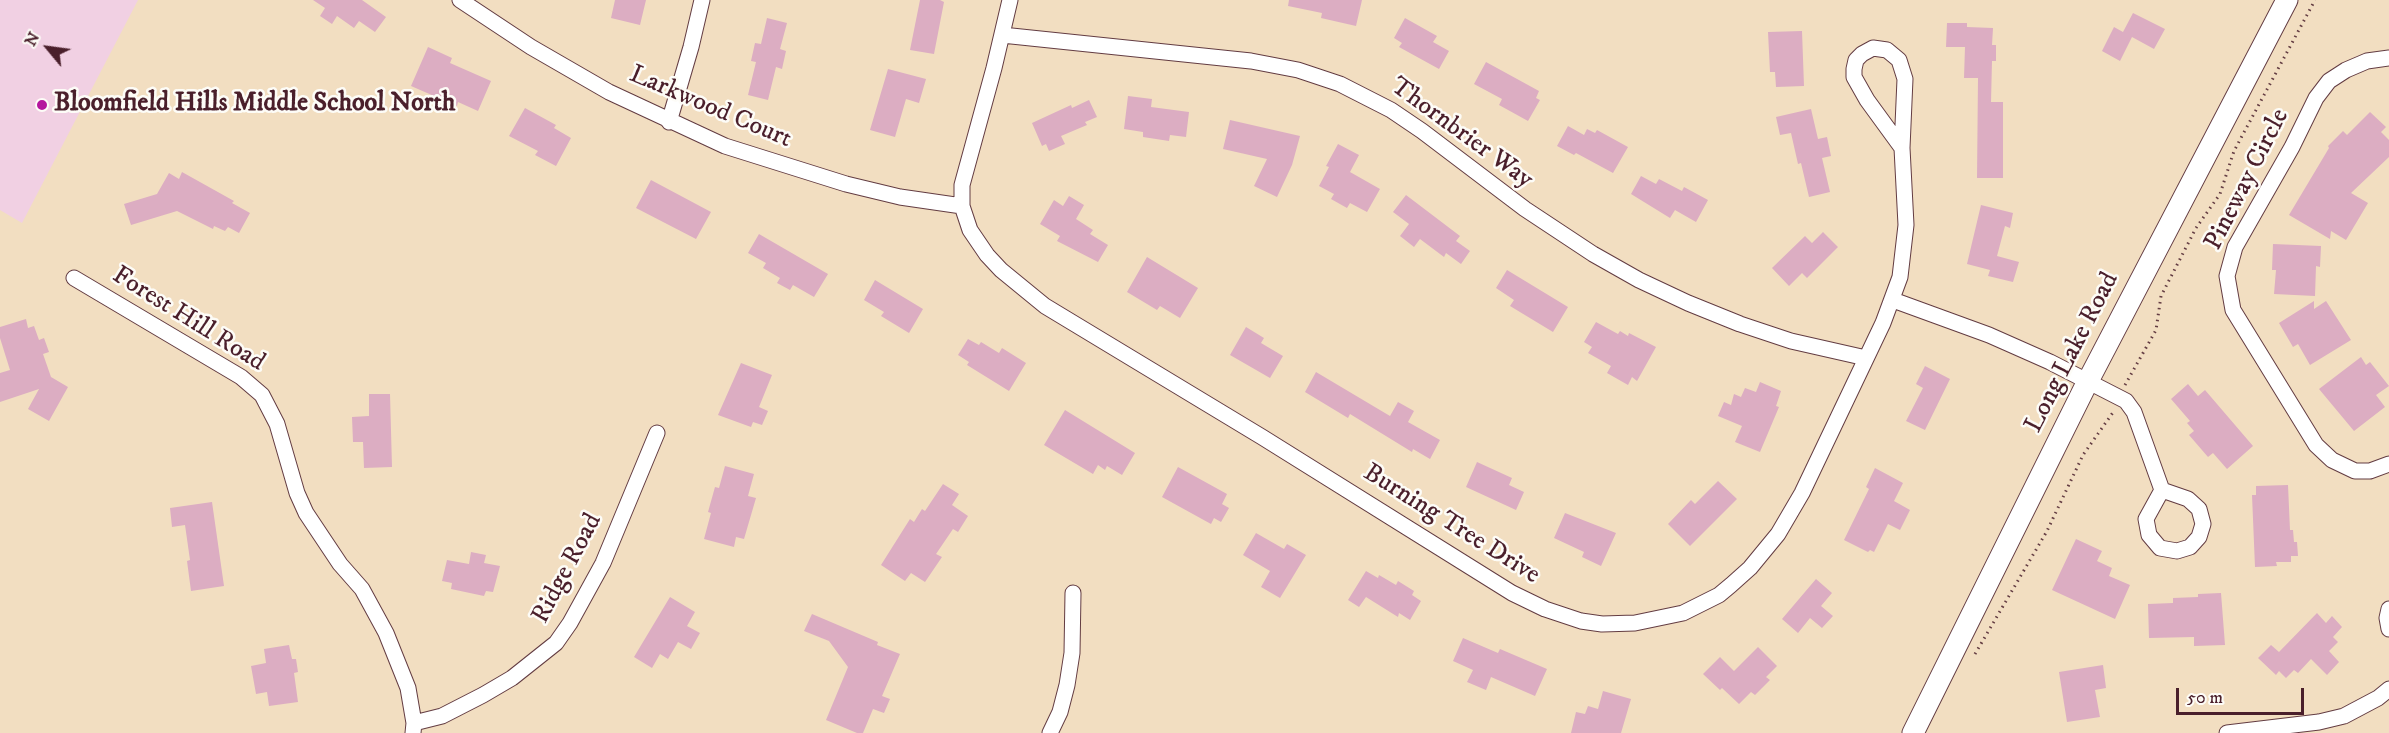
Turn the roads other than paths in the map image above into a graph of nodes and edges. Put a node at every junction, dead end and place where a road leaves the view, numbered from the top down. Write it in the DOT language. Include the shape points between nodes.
graph roads {
  1 [pos="460,0"];
  2 [pos="702,0"];
  3 [pos="1010,0"];
  4 [pos="2287,0"];
  5 [pos="1002,35"];
  6 [pos="2389,58"];
  7 [pos="669,122"];
  8 [pos="1902,148"];
  9 [pos="962,206"];
  10 [pos="74,278"];
  11 [pos="1893,300"];
  12 [pos="1866,358"];
  13 [pos="2088,381"];
  14 [pos="657,433"];
  15 [pos="2389,464"];
  16 [pos="2162,490"];
  17 [pos="1073,593"];
  18 [pos="2389,609"];
  19 [pos="2389,629"];
  20 [pos="2389,679"];
  21 [pos="2384,694"];
  22 [pos="414,728"];
  23 [pos="1050,733"];
  24 [pos="1913,733"];
  25 [pos="2227,733"];
  1 -- 7 [label="street, Larkwood Court" via="609,92"];
  2 -- 7 [label="street"];
  3 -- 5 [label="street, Burning Tree Drive"];
  4 -- 13 [label="main road, Long Lake Road"];
  5 -- 9 [label="street, Burning Tree Drive" via="962,185"];
  5 -- 12 [label="street, Thornbrier Way" via="1251,61 1298,70 1340,84 1391,110 1526,210 1639,280 1740,324 1791,341"];
  6 -- 15 [label="street, Pineway Circle" via="2367,61 2346,70 2316,98 2235,247 2227,276 2233,310 2316,445 2341,466 2355,471 2370,471"];
  7 -- 9 [label="street, Larkwood Court" via="799,171 900,197"];
  8 -- 8 [label="street, Burning Tree Drive" via="1904,69 1893,54 1873,48 1856,60 1854,77"];
  8 -- 11 [label="street, Burning Tree Drive" via="1906,225"];
  9 -- 12 [label="street, Burning Tree Drive" via="970,230 987,255 1045,306 1512,593 1545,609 1592,623 1635,623 1683,613 1719,595 1750,568 1778,534 1802,493"];
  10 -- 22 [label="street, Forest Hill Road" via="241,377 262,395 277,424 306,513 362,590 386,633 408,688"];
  11 -- 12 [label="street, Burning Tree Drive"];
  11 -- 13 [label="street" via="1989,335"];
  13 -- 16 [label="street" via="2126,401"];
  13 -- 24 [label="main road, Long Lake Road"];
  14 -- 22 [label="street, Ridge Road" via="603,563 556,643 512,678"];
  17 -- 23 [label="street" via="1067,685"];
  18 -- 19 [label="street"];
  20 -- 21 [label="street"];
  21 -- 25 [label="street" via="2344,716"];
}
